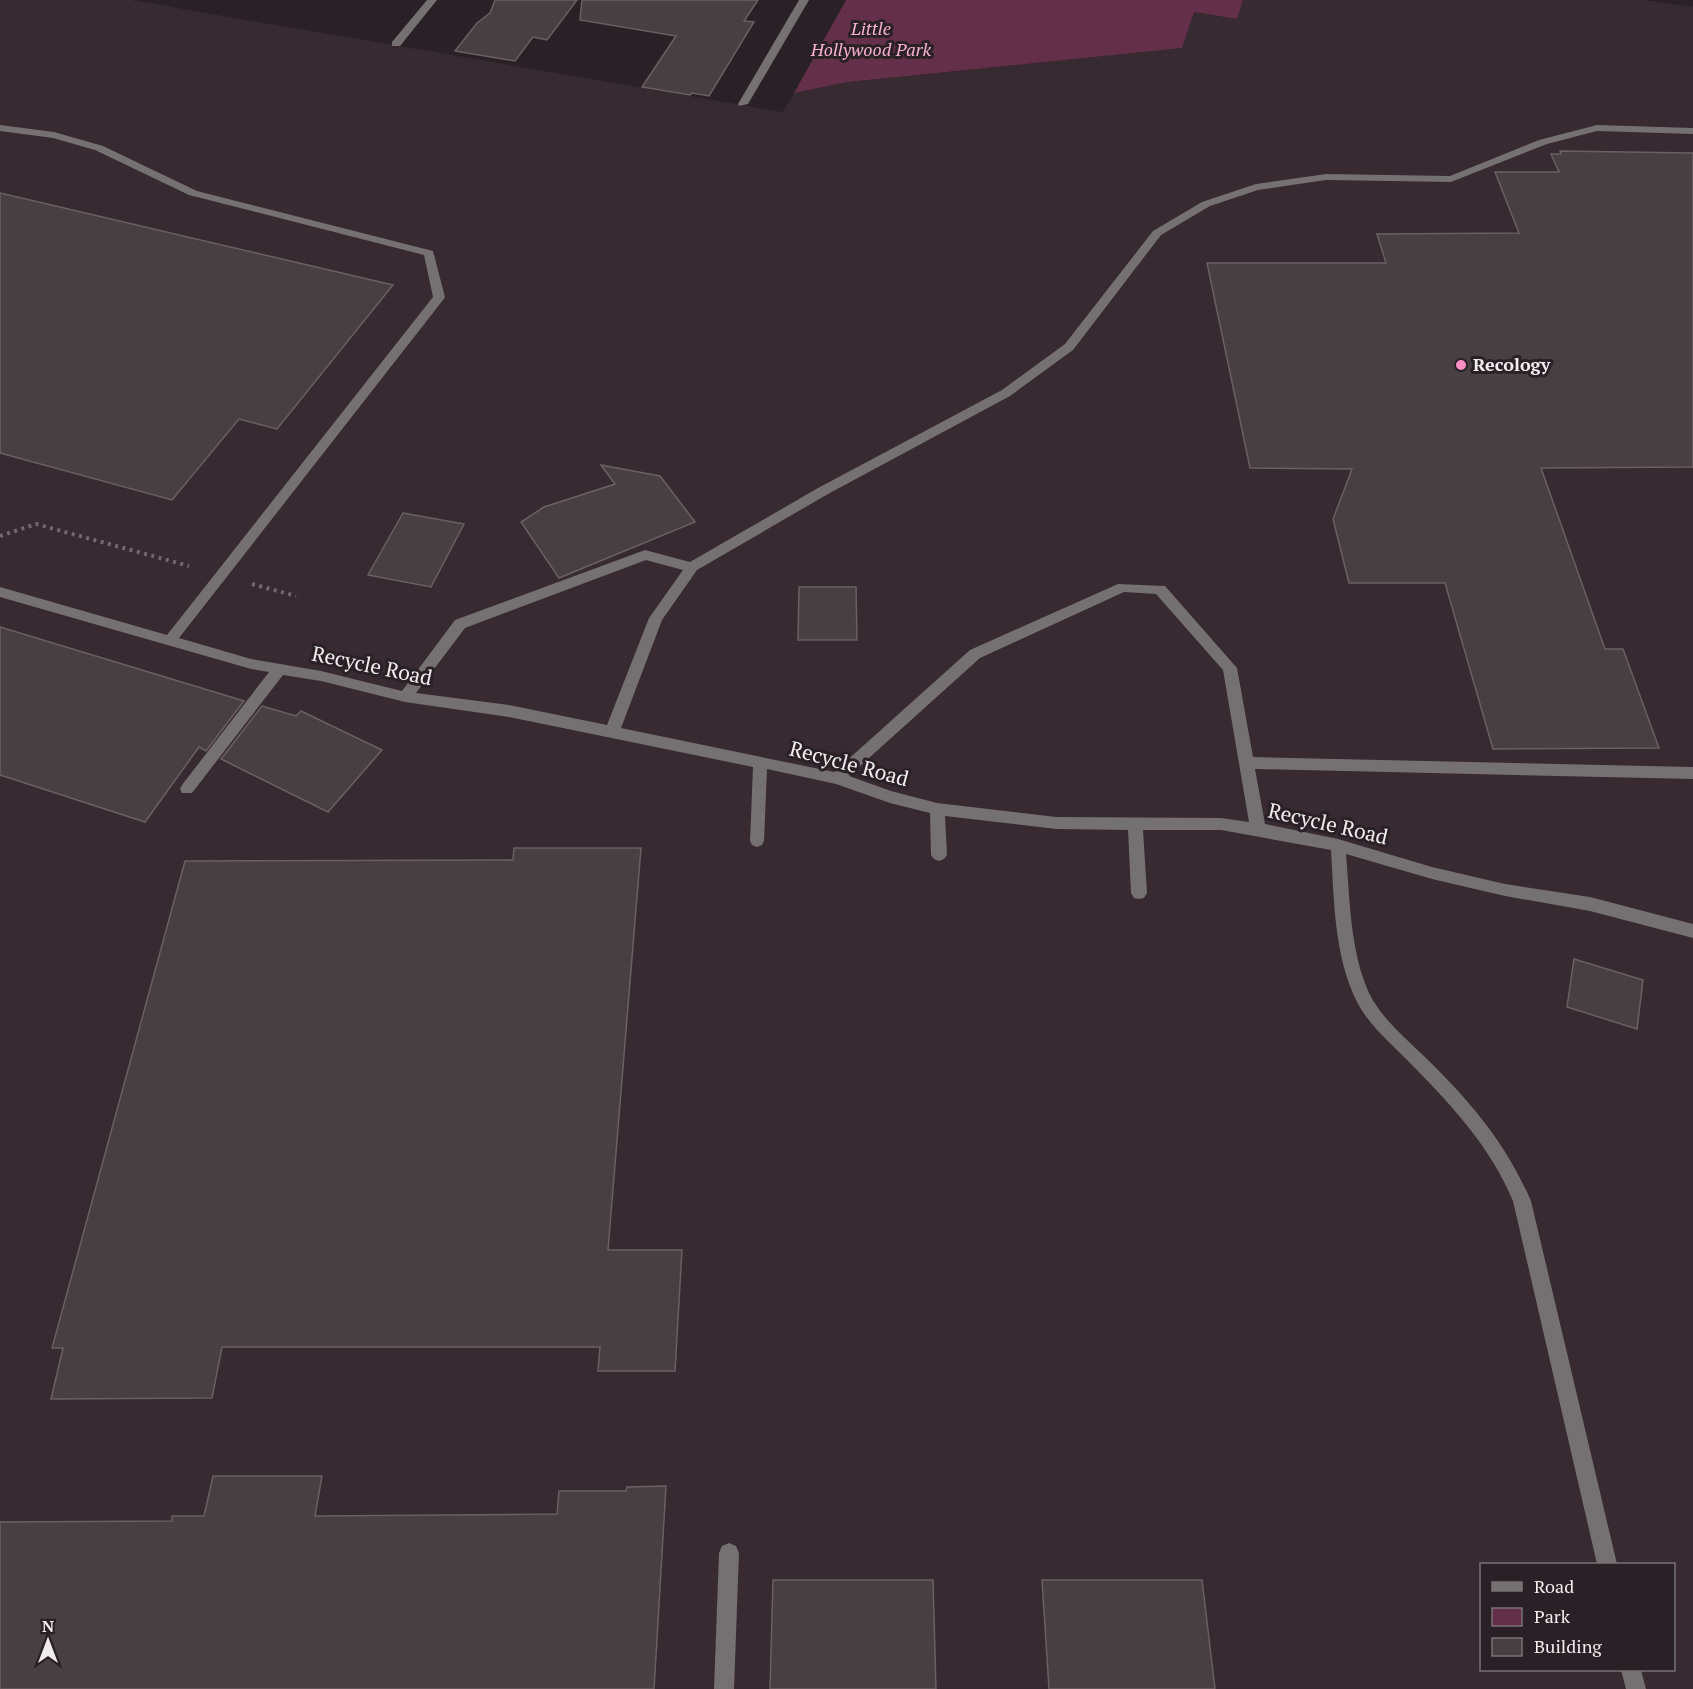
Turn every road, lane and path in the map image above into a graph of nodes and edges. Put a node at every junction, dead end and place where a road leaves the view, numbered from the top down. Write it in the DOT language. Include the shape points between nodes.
graph roads {
  1 [pos="432,0"];
  2 [pos="804,0"];
  3 [pos="396,44"];
  4 [pos="743,104"];
  5 [pos="0,128"];
  6 [pos="1693,132"];
  7 [pos="0,536"];
  8 [pos="692,567"];
  9 [pos="221,575"];
  10 [pos="0,592"];
  11 [pos="296,596"];
  12 [pos="170,640"];
  13 [pos="280,669"];
  14 [pos="405,697"];
  15 [pos="612,732"];
  16 [pos="760,762"];
  17 [pos="1247,764"];
  18 [pos="1693,773"];
  19 [pos="837,778"];
  20 [pos="187,789"];
  21 [pos="937,809"];
  22 [pos="1135,824"];
  23 [pos="1258,829"];
  24 [pos="757,841"];
  25 [pos="1338,845"];
  26 [pos="939,855"];
  27 [pos="1138,893"];
  28 [pos="1693,930"];
  29 [pos="729,1553"];
  30 [pos="1607,1563"];
  31 [pos="1631,1671"];
  32 [pos="724,1689"];
  33 [pos="1636,1689"];
  1 -- 3 [label="street"];
  2 -- 4 [label="street"];
  5 -- 9 [label="street" via="54,135 99,148 193,193 429,253 439,297"];
  6 -- 8 [label="street" via="1598,128 1543,142 1451,178 1326,177 1256,187 1206,204 1157,233 1069,347 1006,393"];
  7 -- 9 [label="path" via="36,524"];
  8 -- 14 [label="street" via="645,555 460,624"];
  8 -- 15 [label="street" via="656,618"];
  9 -- 11 [label="path"];
  9 -- 12 [label="street"];
  10 -- 12 [label="street, Recycle Road"];
  12 -- 13 [label="street, Recycle Road"];
  13 -- 14 [label="street, Recycle Road"];
  13 -- 20 [label="street"];
  14 -- 15 [label="street, Recycle Road"];
  15 -- 16 [label="street, Recycle Road"];
  16 -- 19 [label="street, Recycle Road"];
  16 -- 24 [label="street"];
  17 -- 18 [label="street"];
  17 -- 19 [label="street" via="1230,668 1160,589 1123,587 975,654"];
  17 -- 23 [label="street"];
  19 -- 21 [label="street, Recycle Road"];
  21 -- 22 [label="street, Recycle Road" via="1056,823"];
  21 -- 26 [label="street"];
  22 -- 23 [label="street, Recycle Road" via="1221,824"];
  22 -- 27 [label="street"];
  23 -- 25 [label="street, Recycle Road"];
  25 -- 28 [label="street, Recycle Road" via="1432,873 1590,904"];
  25 -- 30 [label="street" via="1351,966 1364,1000 1481,1126 1515,1182"];
  29 -- 32 [label="street"];
  31 -- 33 [label="street"];
}
